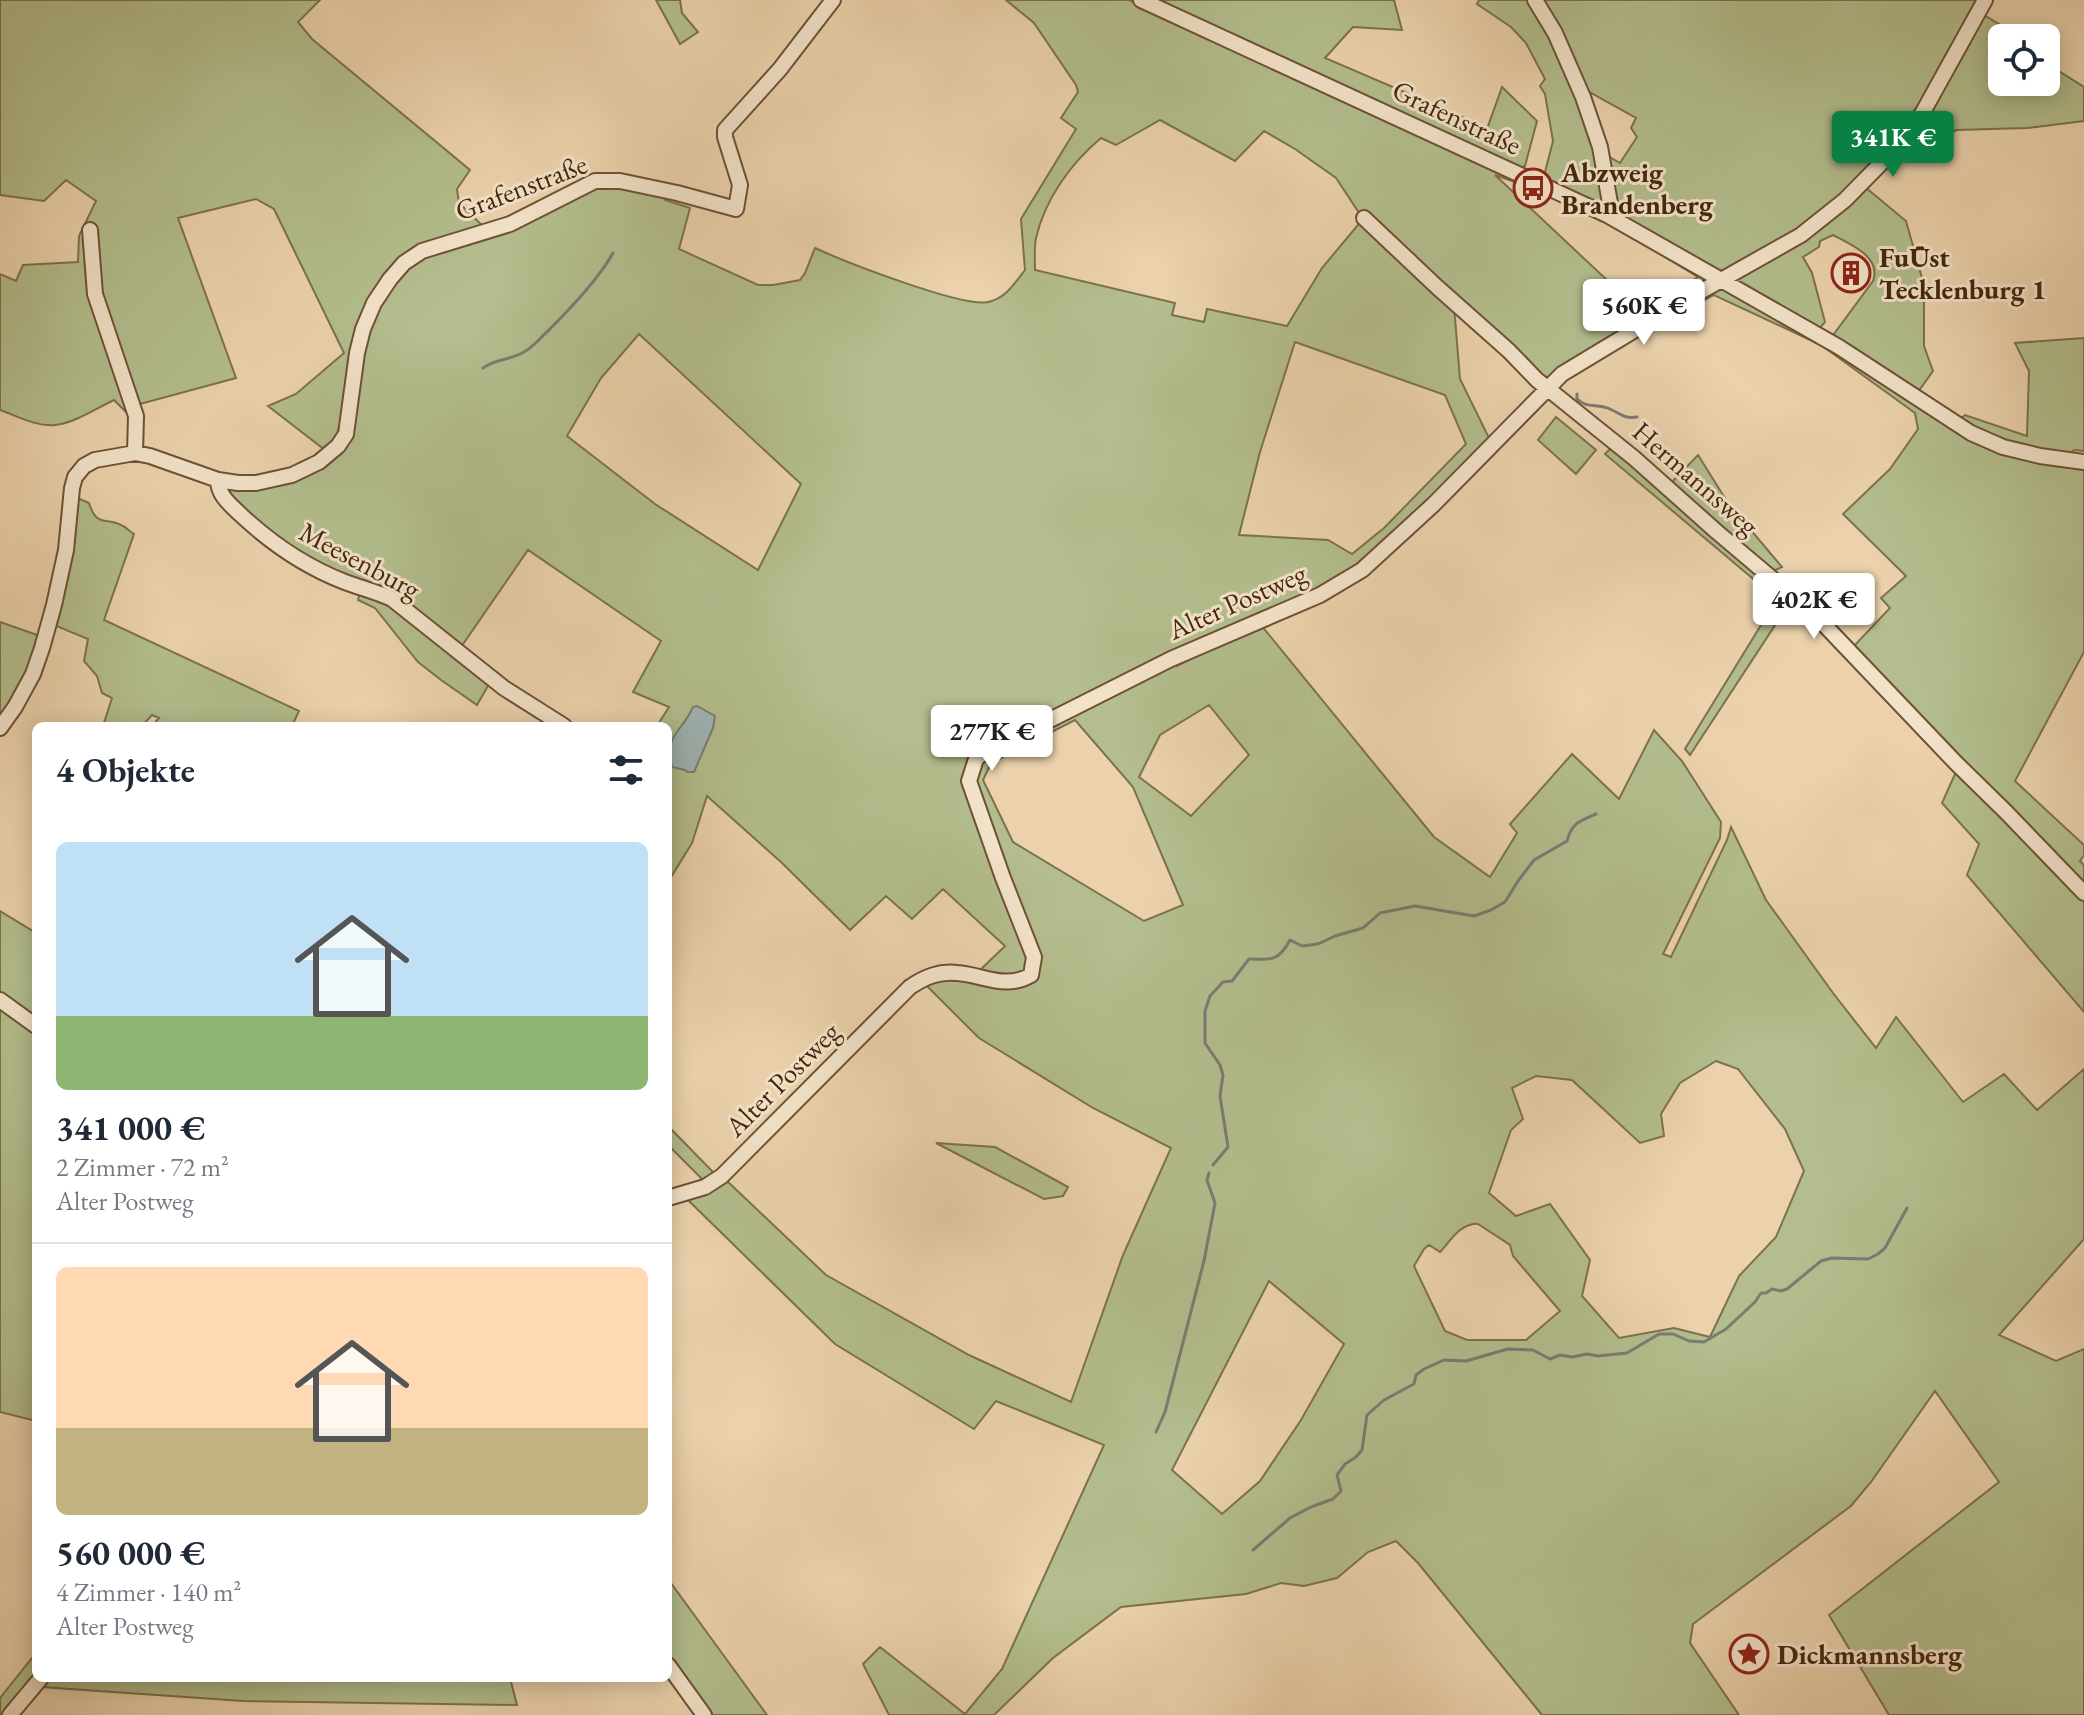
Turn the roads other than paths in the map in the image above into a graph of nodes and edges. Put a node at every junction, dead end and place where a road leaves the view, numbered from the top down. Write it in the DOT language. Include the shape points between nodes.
graph roads {
  1 [pos="833,0"];
  2 [pos="1141,0"];
  3 [pos="1535,0"];
  4 [pos="1985,0"];
  5 [pos="1607,215"];
  6 [pos="1364,218"];
  7 [pos="90,230"];
  8 [pos="1720,280"];
  9 [pos="1549,387"];
  10 [pos="135,453"];
  11 [pos="2084,462"];
  12 [pos="218,480"];
  13 [pos="558,722"];
  14 [pos="0,728"];
  15 [pos="2084,893"];
  16 [pos="0,1000"];
  17 [pos="32,1023"];
  18 [pos="672,1197"];
  19 [pos="672,1671"];
  20 [pos="38,1682"];
  21 [pos="10,1715"];
  22 [pos="704,1715"];
  1 -- 12 [label="street, Grafenstraße" via="725,130 740,185 736,209 620,181 595,181 510,224 422,251 404,263 374,303 357,353 346,434 338,446 319,462 275,480"];
  2 -- 5 [label="street, Grafenstraße"];
  3 -- 5 [label="street" via="1555,33 1600,147 1610,203"];
  4 -- 8 [label="street, Alter Postweg" via="1899,145 1801,235"];
  5 -- 8 [label="street, Grafenstraße"];
  6 -- 9 [label="street, Hermannsweg"];
  7 -- 10 [label="street" via="95,294 136,416"];
  8 -- 9 [label="street, Alter Postweg" via="1562,374"];
  8 -- 11 [label="street, Grafenstraße" via="1839,347 1971,433 2015,450"];
  9 -- 15 [label="street, Hermannsweg" via="1814,614"];
  9 -- 18 [label="street, Alter Postweg" via="1362,570 1320,595 992,745 976,759 969,781 1034,957 1031,975 1011,982 958,973 924,977 722,1176"];
  10 -- 12 [label="street"];
  10 -- 14 [label="street" via="95,460 75,477 54,605 33,674"];
  12 -- 13 [label="street, Meesenburg" via="227,501 278,547 392,599 504,688"];
  16 -- 17 [label="street"];
  19 -- 22 [label="street"];
  20 -- 21 [label="street"];
}
